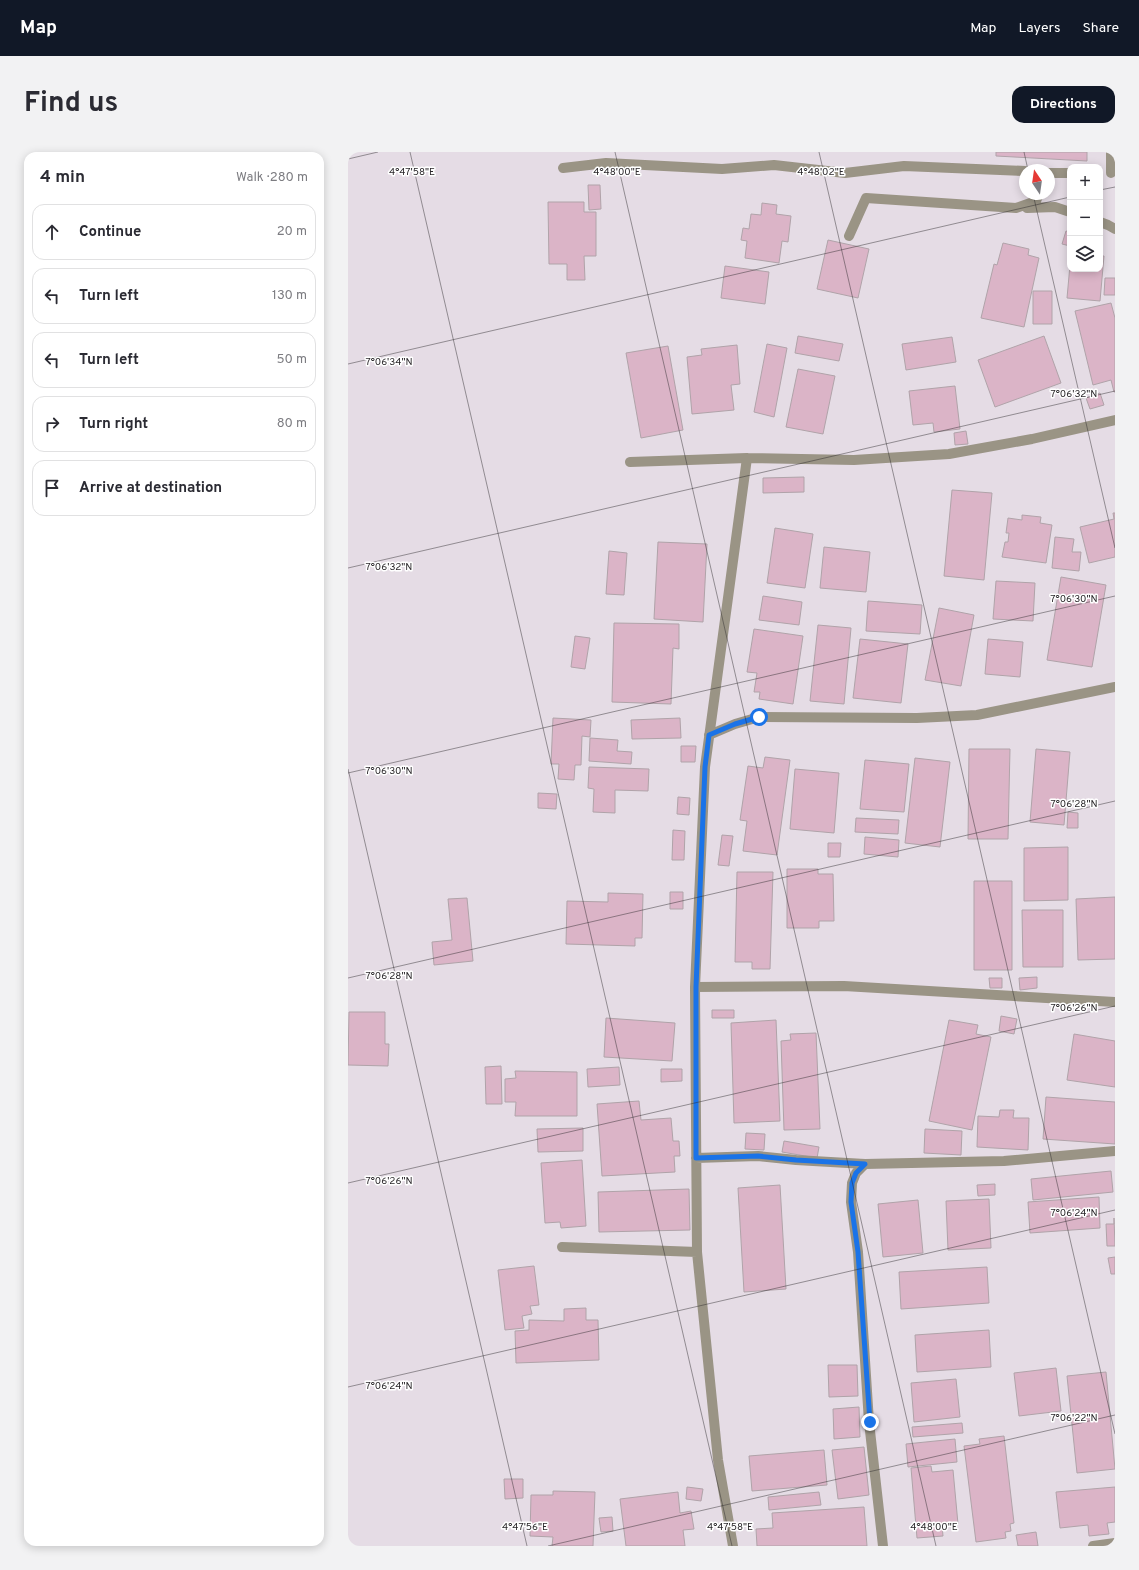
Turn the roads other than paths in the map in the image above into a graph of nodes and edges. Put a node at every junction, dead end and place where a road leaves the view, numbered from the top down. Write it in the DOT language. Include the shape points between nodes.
graph roads {
  1 [pos="1111,152"];
  2 [pos="563,168"];
  3 [pos="1019,171"];
  4 [pos="1055,173"];
  5 [pos="1067,173"];
  6 [pos="1113,173"];
  7 [pos="1036,200"];
  8 [pos="1016,208"];
  9 [pos="1067,211"];
  10 [pos="1103,223"];
  11 [pos="1115,229"];
  12 [pos="849,236"];
  13 [pos="1115,420"];
  14 [pos="747,458"];
  15 [pos="630,462"];
  16 [pos="1115,687"];
  17 [pos="709,735"];
  18 [pos="696,987"];
  19 [pos="1115,1002"];
  20 [pos="1115,1151"];
  21 [pos="696,1158"];
  22 [pos="865,1164"];
  23 [pos="562,1248"];
  24 [pos="697,1252"];
  25 [pos="1115,1543"];
  26 [pos="733,1546"];
  27 [pos="883,1546"];
  28 [pos="1093,1546"];
  1 -- 6 [label="street"];
  2 -- 3 [label="street" via="606,163 722,169 774,165 845,173 904,166"];
  4 -- 5 [label="street"];
  7 -- 8 [label="street"];
  8 -- 9 [label="street" via="1055,207"];
  8 -- 12 [label="street" via="866,198"];
  10 -- 11 [label="street"];
  13 -- 14 [label="street" via="949,454 854,460"];
  14 -- 15 [label="street"];
  14 -- 17 [label="street"];
  16 -- 17 [label="street" via="977,715 917,718 759,717"];
  17 -- 18 [label="street" via="705,767"];
  18 -- 19 [label="street" via="844,986"];
  18 -- 21 [label="street"];
  20 -- 22 [label="street" via="1004,1161"];
  21 -- 22 [label="street" via="758,1156"];
  21 -- 24 [label="street"];
  22 -- 27 [label="street" via="856,1173 852,1183 851,1202 858,1252 870,1422"];
  23 -- 24 [label="street"];
  24 -- 26 [label="street" via="718,1460"];
  25 -- 28 [label="street"];
}
